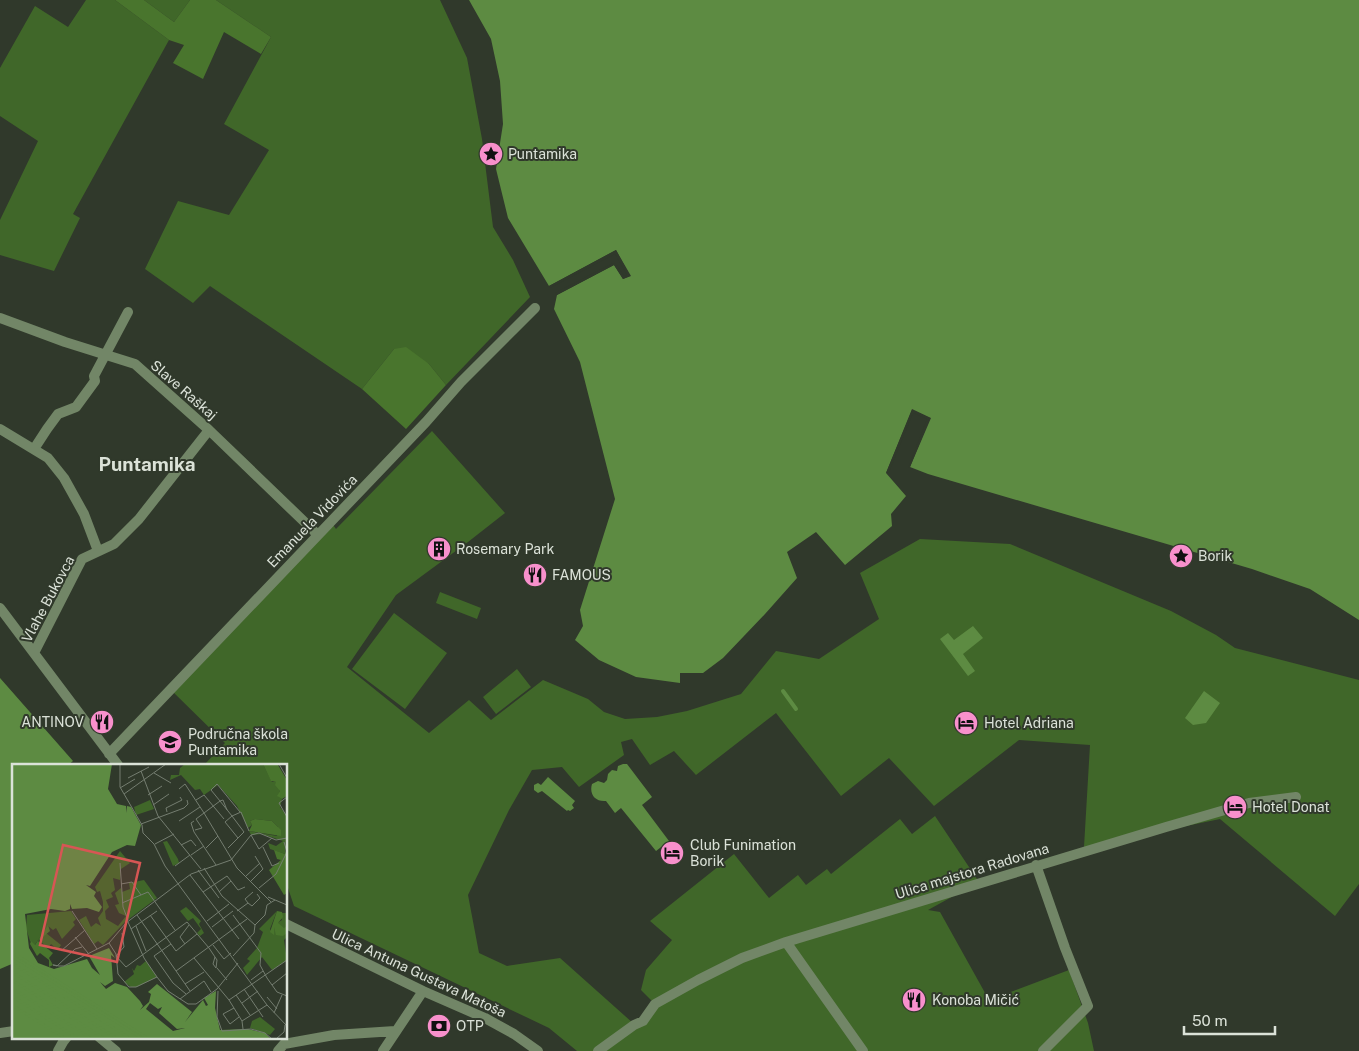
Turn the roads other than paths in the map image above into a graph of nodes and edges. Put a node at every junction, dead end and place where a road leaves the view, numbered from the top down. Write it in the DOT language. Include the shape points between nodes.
graph roads {
  1 [pos="535,308"];
  2 [pos="128,312"];
  3 [pos="0,318"];
  4 [pos="105,355"];
  5 [pos="0,429"];
  6 [pos="209,430"];
  7 [pos="34,450"];
  8 [pos="318,535"];
  9 [pos="98,552"];
  10 [pos="0,608"];
  11 [pos="34,653"];
  12 [pos="109,754"];
  13 [pos="117,764"];
  14 [pos="1296,797"];
  15 [pos="1036,865"];
  16 [pos="288,925"];
  17 [pos="786,942"];
  18 [pos="423,991"];
  19 [pos="395,1031"];
  20 [pos="66,1038"];
  21 [pos="101,1038"];
  22 [pos="58,1051"];
  23 [pos="116,1051"];
  24 [pos="278,1051"];
  25 [pos="383,1051"];
  26 [pos="538,1051"];
  27 [pos="598,1051"];
  28 [pos="864,1051"];
  29 [pos="1043,1051"];
  1 -- 8 [label="street, Emanuela Vidovića"];
  2 -- 4 [label="street"];
  3 -- 4 [label="street, Slave Raškaj"];
  4 -- 6 [label="street, Slave Raškaj" via="135,364"];
  4 -- 7 [label="street" via="94,376 95,381 76,407 58,414"];
  5 -- 7 [label="street"];
  6 -- 8 [label="street, Slave Raškaj"];
  6 -- 9 [label="street, Vlahe Bukovca" via="139,519 114,544"];
  7 -- 9 [label="street" via="48,458 64,478 84,514"];
  8 -- 12 [label="street, Emanuela Vidovića"];
  9 -- 11 [label="street, Vlahe Bukovca" via="82,559"];
  10 -- 11 [label="street"];
  11 -- 12 [label="street"];
  12 -- 13 [label="street"];
  14 -- 15 [label="street, Ulica majstora Radovana" via="1250,803"];
  15 -- 17 [label="street, Ulica majstora Radovana"];
  15 -- 29 [label="street" via="1088,1006"];
  16 -- 18 [label="street, Ulica Antuna Gustava Matoša"];
  17 -- 27 [label="street, Ulica majstora Radovana" via="742,958 655,1004 643,1021"];
  17 -- 28 [label="street"];
  18 -- 19 [label="street"];
  18 -- 26 [label="street, Ulica Antuna Gustava Matoša" via="484,1018"];
  19 -- 24 [label="street" via="334,1035 284,1044"];
  19 -- 25 [label="street"];
  20 -- 22 [label="street"];
  21 -- 23 [label="street"];
}
